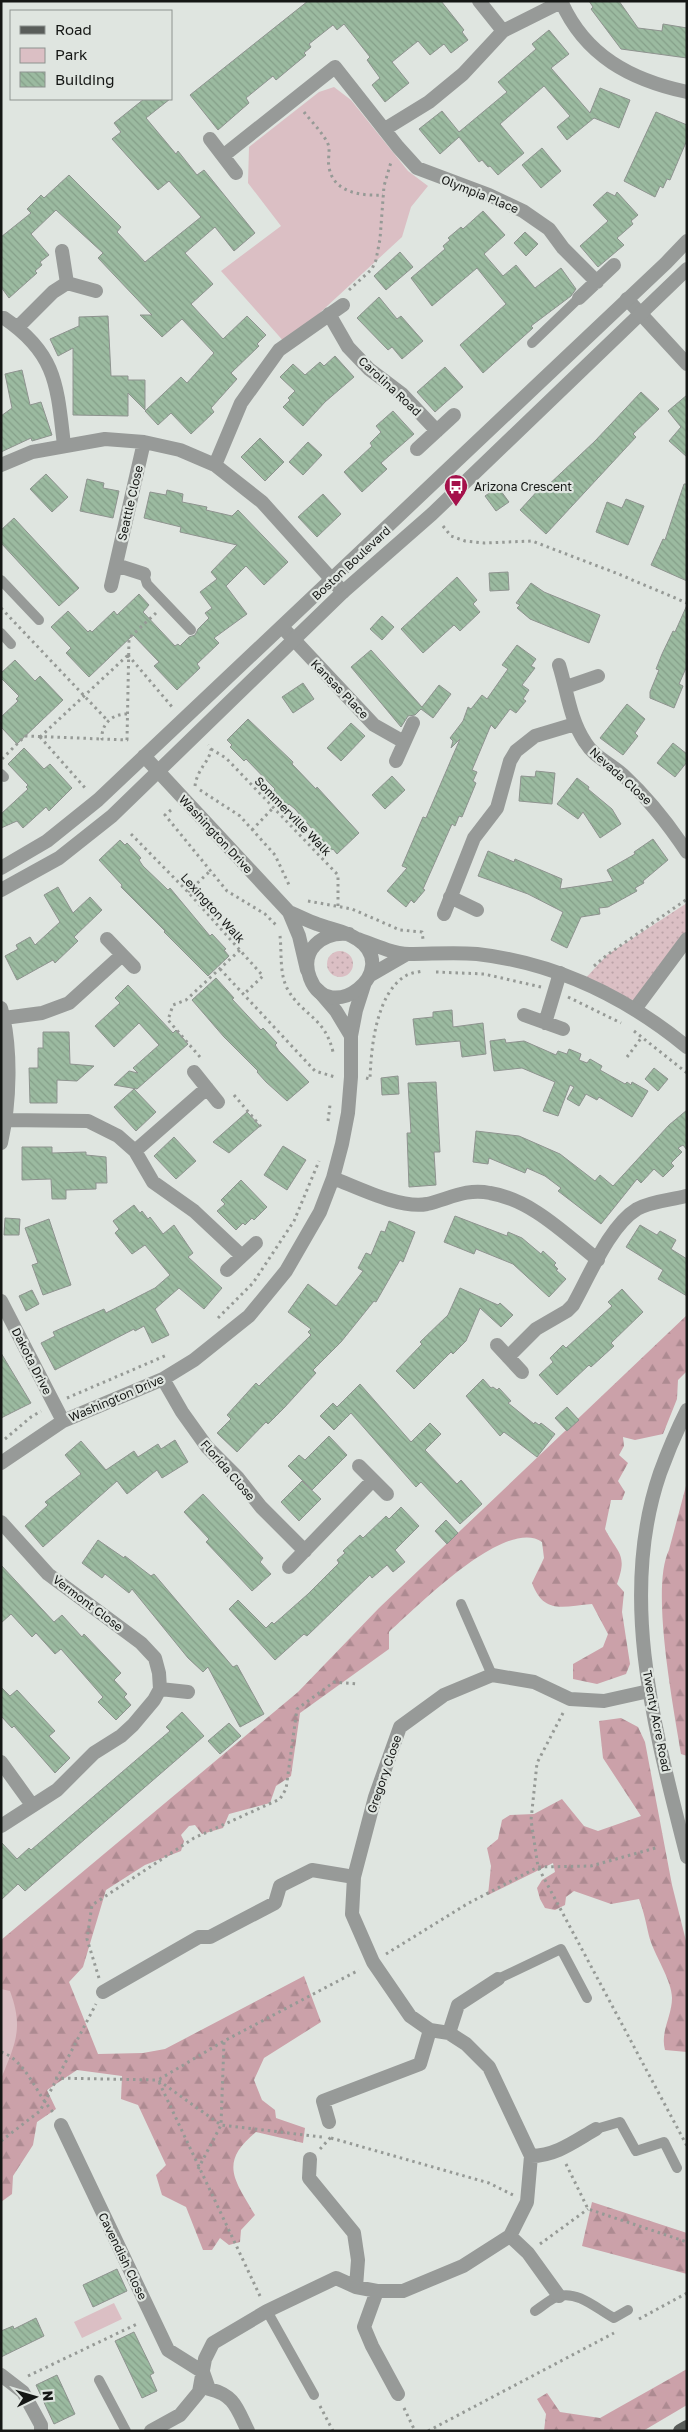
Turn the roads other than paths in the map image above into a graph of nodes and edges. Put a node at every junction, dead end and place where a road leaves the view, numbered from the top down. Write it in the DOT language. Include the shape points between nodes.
graph roads {
  1 [pos="479,1"];
  2 [pos="561,2"];
  3 [pos="503,31"];
  4 [pos="687,92"];
  5 [pos="385,129"];
  6 [pos="210,139"];
  7 [pos="223,156"];
  8 [pos="236,173"];
  9 [pos="687,240"];
  10 [pos="62,251"];
  11 [pos="614,265"];
  12 [pos="687,268"];
  13 [pos="596,282"];
  14 [pos="67,283"];
  15 [pos="96,290"];
  16 [pos="579,298"];
  17 [pos="628,299"];
  18 [pos="343,305"];
  19 [pos="640,311"];
  20 [pos="329,314"];
  21 [pos="4,318"];
  22 [pos="18,327"];
  23 [pos="532,343"];
  24 [pos="687,364"];
  25 [pos="511,410"];
  26 [pos="454,415"];
  27 [pos="523,425"];
  28 [pos="437,431"];
  29 [pos="144,442"];
  30 [pos="64,445"];
  31 [pos="417,449"];
  32 [pos="1,465"];
  33 [pos="215,466"];
  34 [pos="116,565"];
  35 [pos="144,574"];
  36 [pos="1,580"];
  37 [pos="333,580"];
  38 [pos="110,586"];
  39 [pos="343,592"];
  40 [pos="38,620"];
  41 [pos="282,627"];
  42 [pos="191,630"];
  43 [pos="1,633"];
  44 [pos="294,640"];
  45 [pos="11,644"];
  46 [pos="559,666"];
  47 [pos="598,676"];
  48 [pos="566,687"];
  49 [pos="413,723"];
  50 [pos="575,724"];
  51 [pos="404,742"];
  52 [pos="144,756"];
  53 [pos="396,761"];
  54 [pos="157,771"];
  55 [pos="687,852"];
  56 [pos="1,868"];
  57 [pos="1,890"];
  58 [pos="450,897"];
  59 [pos="477,910"];
  60 [pos="289,912"];
  61 [pos="444,914"];
  62 [pos="353,937"];
  63 [pos="107,939"];
  64 [pos="687,939"];
  65 [pos="407,954"];
  66 [pos="122,955"];
  67 [pos="134,967"];
  68 [pos="307,970"];
  69 [pos="560,973"];
  70 [pos="367,980"];
  71 [pos="317,989"];
  72 [pos="635,1009"];
  73 [pos="3,1013"];
  74 [pos="524,1015"];
  75 [pos="545,1023"];
  76 [pos="563,1030"];
  77 [pos="351,1036"];
  78 [pos="687,1047"];
  79 [pos="194,1072"];
  80 [pos="207,1088"];
  81 [pos="218,1102"];
  82 [pos="6,1120"];
  83 [pos="1,1144"];
  84 [pos="135,1151"];
  85 [pos="333,1178"];
  86 [pos="686,1196"];
  87 [pos="256,1243"];
  88 [pos="242,1256"];
  89 [pos="598,1260"];
  90 [pos="227,1270"];
  91 [pos="1,1301"];
  92 [pos="497,1346"];
  93 [pos="508,1357"];
  94 [pos="522,1372"];
  95 [pos="163,1379"];
  96 [pos="687,1410"];
  97 [pos="62,1421"];
  98 [pos="1,1463"];
  99 [pos="359,1466"];
  100 [pos="373,1480"];
  101 [pos="386,1494"];
  102 [pos="1,1522"];
  103 [pos="305,1551"];
  104 [pos="290,1567"];
  105 [pos="461,1604"];
  106 [pos="492,1675"];
  107 [pos="160,1689"];
  108 [pos="649,1691"];
  109 [pos="188,1692"];
  110 [pos="1,1762"];
  111 [pos="32,1805"];
  112 [pos="1,1826"];
  113 [pos="687,1857"];
  114 [pos="354,1877"];
  115 [pos="498,1979"];
  116 [pos="103,1992"];
  117 [pos="587,1998"];
  118 [pos="430,2030"];
  119 [pos="449,2032"];
  120 [pos="329,2122"];
  121 [pos="61,2125"];
  122 [pos="596,2129"];
  123 [pos="531,2156"];
  124 [pos="310,2159"];
  125 [pos="677,2168"];
  126 [pos="510,2236"];
  127 [pos="356,2287"];
  128 [pos="378,2291"];
  129 [pos="559,2296"];
  130 [pos="628,2310"];
  131 [pos="267,2311"];
  132 [pos="535,2311"];
  133 [pos="203,2372"];
  134 [pos="1,2375"];
  135 [pos="99,2380"];
  136 [pos="314,2394"];
  137 [pos="398,2394"];
  138 [pos="687,2427"];
  139 [pos="40,2431"];
  140 [pos="126,2431"];
  141 [pos="151,2431"];
  142 [pos="248,2431"];
  143 [pos="680,2431"];
  1 -- 3 [label="street"];
  2 -- 3 [label="street"];
  2 -- 4 [label="street" via="574,25 607,60 643,80"];
  3 -- 5 [label="street" via="463,74 429,102"];
  5 -- 7 [label="street, Olympia Place" via="335,67"];
  5 -- 13 [label="street, Olympia Place" via="418,168 489,195 523,211 549,229"];
  6 -- 7 [label="street"];
  7 -- 8 [label="street"];
  9 -- 17 [label="street, Boston Boulevard"];
  10 -- 14 [label="street"];
  11 -- 13 [label="street"];
  12 -- 19 [label="street, Boston Boulevard"];
  13 -- 16 [label="street"];
  14 -- 15 [label="street"];
  14 -- 22 [label="street" via="53,292"];
  16 -- 23 [label="lane"];
  17 -- 19 [label="street"];
  17 -- 25 [label="street, Boston Boulevard"];
  18 -- 20 [label="street"];
  19 -- 24 [label="street"];
  19 -- 27 [label="street, Boston Boulevard"];
  20 -- 28 [label="street, Carolina Road" via="348,346 369,369 402,394"];
  20 -- 33 [label="street" via="279,350 241,403"];
  21 -- 22 [label="street"];
  22 -- 30 [label="street" via="46,357 54,376"];
  25 -- 27 [label="street"];
  25 -- 37 [label="street, Boston Boulevard"];
  26 -- 28 [label="street"];
  27 -- 39 [label="street, Boston Boulevard" via="432,514"];
  28 -- 31 [label="street"];
  29 -- 30 [label="street" via="105,439"];
  29 -- 33 [label="street" via="180,450"];
  29 -- 34 [label="street, Seattle Close"];
  30 -- 32 [label="street" via="32,452"];
  33 -- 37 [label="street" via="262,502"];
  34 -- 35 [label="street"];
  34 -- 38 [label="street, Seattle Close"];
  35 -- 42 [label="lane" via="147,584"];
  36 -- 40 [label="lane"];
  37 -- 39 [label="street"];
  37 -- 41 [label="street, Boston Boulevard"];
  39 -- 44 [label="street, Boston Boulevard"];
  41 -- 44 [label="street, Kansas Place"];
  41 -- 52 [label="street, Boston Boulevard"];
  43 -- 45 [label="lane"];
  44 -- 51 [label="street, Kansas Place" via="374,725"];
  44 -- 54 [label="street, Boston Boulevard"];
  46 -- 48 [label="street, Nevada Close"];
  47 -- 48 [label="street"];
  48 -- 50 [label="street, Nevada Close"];
  49 -- 51 [label="street"];
  50 -- 55 [label="street, Nevada Close" via="593,753 621,774 660,812"];
  50 -- 58 [label="street" via="535,736 516,751 510,761 497,808 474,838"];
  51 -- 53 [label="street"];
  52 -- 54 [label="street, Washington Drive"];
  52 -- 56 [label="street, Boston Boulevard" via="98,800 47,841"];
  54 -- 57 [label="street, Boston Boulevard" via="112,816 59,858"];
  54 -- 60 [label="street, Washington Drive"];
  58 -- 59 [label="street"];
  58 -- 61 [label="street"];
  60 -- 62 [label="street, Washington Drive"];
  60 -- 68 [label="street, Washington Drive"];
  62 -- 65 [label="street, Washington Drive"];
  62 -- 68 [label="street" via="328,935 319,940 312,948"];
  62 -- 70 [label="street" via="370,956"];
  63 -- 66 [label="street"];
  64 -- 72 [label="street"];
  65 -- 69 [label="street, Washington Drive" via="477,954"];
  65 -- 70 [label="street"];
  66 -- 67 [label="street"];
  66 -- 73 [label="street" via="69,1003 42,1013"];
  68 -- 71 [label="street"];
  69 -- 72 [label="street, Washington Drive" via="610,994"];
  69 -- 75 [label="street"];
  70 -- 71 [label="street" via="357,992 342,997 326,995"];
  70 -- 77 [label="street, Washington Drive"];
  71 -- 77 [label="street"];
  72 -- 78 [label="street, Washington Drive"];
  73 -- 82 [label="street" via="8,1076"];
  74 -- 75 [label="street"];
  75 -- 76 [label="street"];
  77 -- 85 [label="street, Washington Drive" via="348,1113"];
  79 -- 80 [label="street"];
  80 -- 81 [label="street"];
  80 -- 84 [label="street"];
  82 -- 83 [label="street"];
  82 -- 84 [label="street" via="88,1121 118,1136"];
  84 -- 88 [label="street" via="153,1182 194,1211"];
  85 -- 89 [label="street" via="400,1203 426,1204 474,1191 507,1197 538,1212"];
  85 -- 95 [label="street, Washington Drive" via="304,1242 286,1271 249,1316 194,1360"];
  86 -- 89 [label="street" via="649,1204 630,1214"];
  87 -- 88 [label="street"];
  88 -- 90 [label="street"];
  89 -- 93 [label="street" via="573,1305 536,1329"];
  91 -- 97 [label="street, Dakota Drive"];
  92 -- 93 [label="street"];
  93 -- 94 [label="street"];
  95 -- 97 [label="street, Washington Drive"];
  95 -- 103 [label="street, Florida Close" via="207,1447 238,1478 260,1508"];
  96 -- 108 [label="street, Twenty Acre Road" via="660,1474 642,1564 642,1623"];
  97 -- 98 [label="street, Washington Drive"];
  99 -- 100 [label="street"];
  100 -- 101 [label="street"];
  100 -- 103 [label="street"];
  102 -- 107 [label="street, Vermont Close" via="48,1574 141,1643 155,1658"];
  103 -- 104 [label="street"];
  105 -- 106 [label="lane"];
  106 -- 108 [label="street" via="534,1682 570,1698 604,1701"];
  106 -- 114 [label="street, Gregory Close" via="444,1695 400,1727 375,1797"];
  107 -- 109 [label="street"];
  107 -- 111 [label="street" via="133,1725 94,1753 57,1790"];
  108 -- 113 [label="street, Twenty Acre Road"];
  110 -- 111 [label="street"];
  111 -- 112 [label="street"];
  114 -- 116 [label="street" via="312,1870 280,1886 275,1903 210,1936 199,1937"];
  114 -- 118 [label="street, Gregory Close" via="352,1914 373,1962 410,2016"];
  115 -- 117 [label="lane" via="561,1949"];
  115 -- 119 [label="street" via="458,2005"];
  118 -- 119 [label="street, Gregory Close"];
  118 -- 120 [label="street" via="420,2064 323,2101"];
  119 -- 123 [label="street" via="489,2067"];
  121 -- 133 [label="street, Cavendish Close" via="168,2350"];
  122 -- 123 [label="street" via="559,2151"];
  122 -- 125 [label="lane" via="620,2122 636,2151 664,2142"];
  123 -- 126 [label="street" via="527,2202"];
  124 -- 127 [label="street" via="309,2178 354,2233 358,2260"];
  126 -- 128 [label="street" via="463,2266 403,2291"];
  126 -- 129 [label="street" via="528,2253"];
  127 -- 128 [label="street"];
  127 -- 131 [label="street" via="336,2278"];
  128 -- 137 [label="street" via="364,2326"];
  129 -- 130 [label="lane" via="583,2298 614,2318"];
  129 -- 132 [label="lane"];
  131 -- 133 [label="street" via="213,2344"];
  131 -- 136 [label="lane"];
  133 -- 141 [label="street" via="199,2392 180,2415"];
  133 -- 142 [label="street, Cavendish Close" via="209,2389 233,2400"];
  134 -- 139 [label="street" via="23,2392 41,2425"];
  135 -- 140 [label="lane"];
  138 -- 143 [label="main road"];
}
